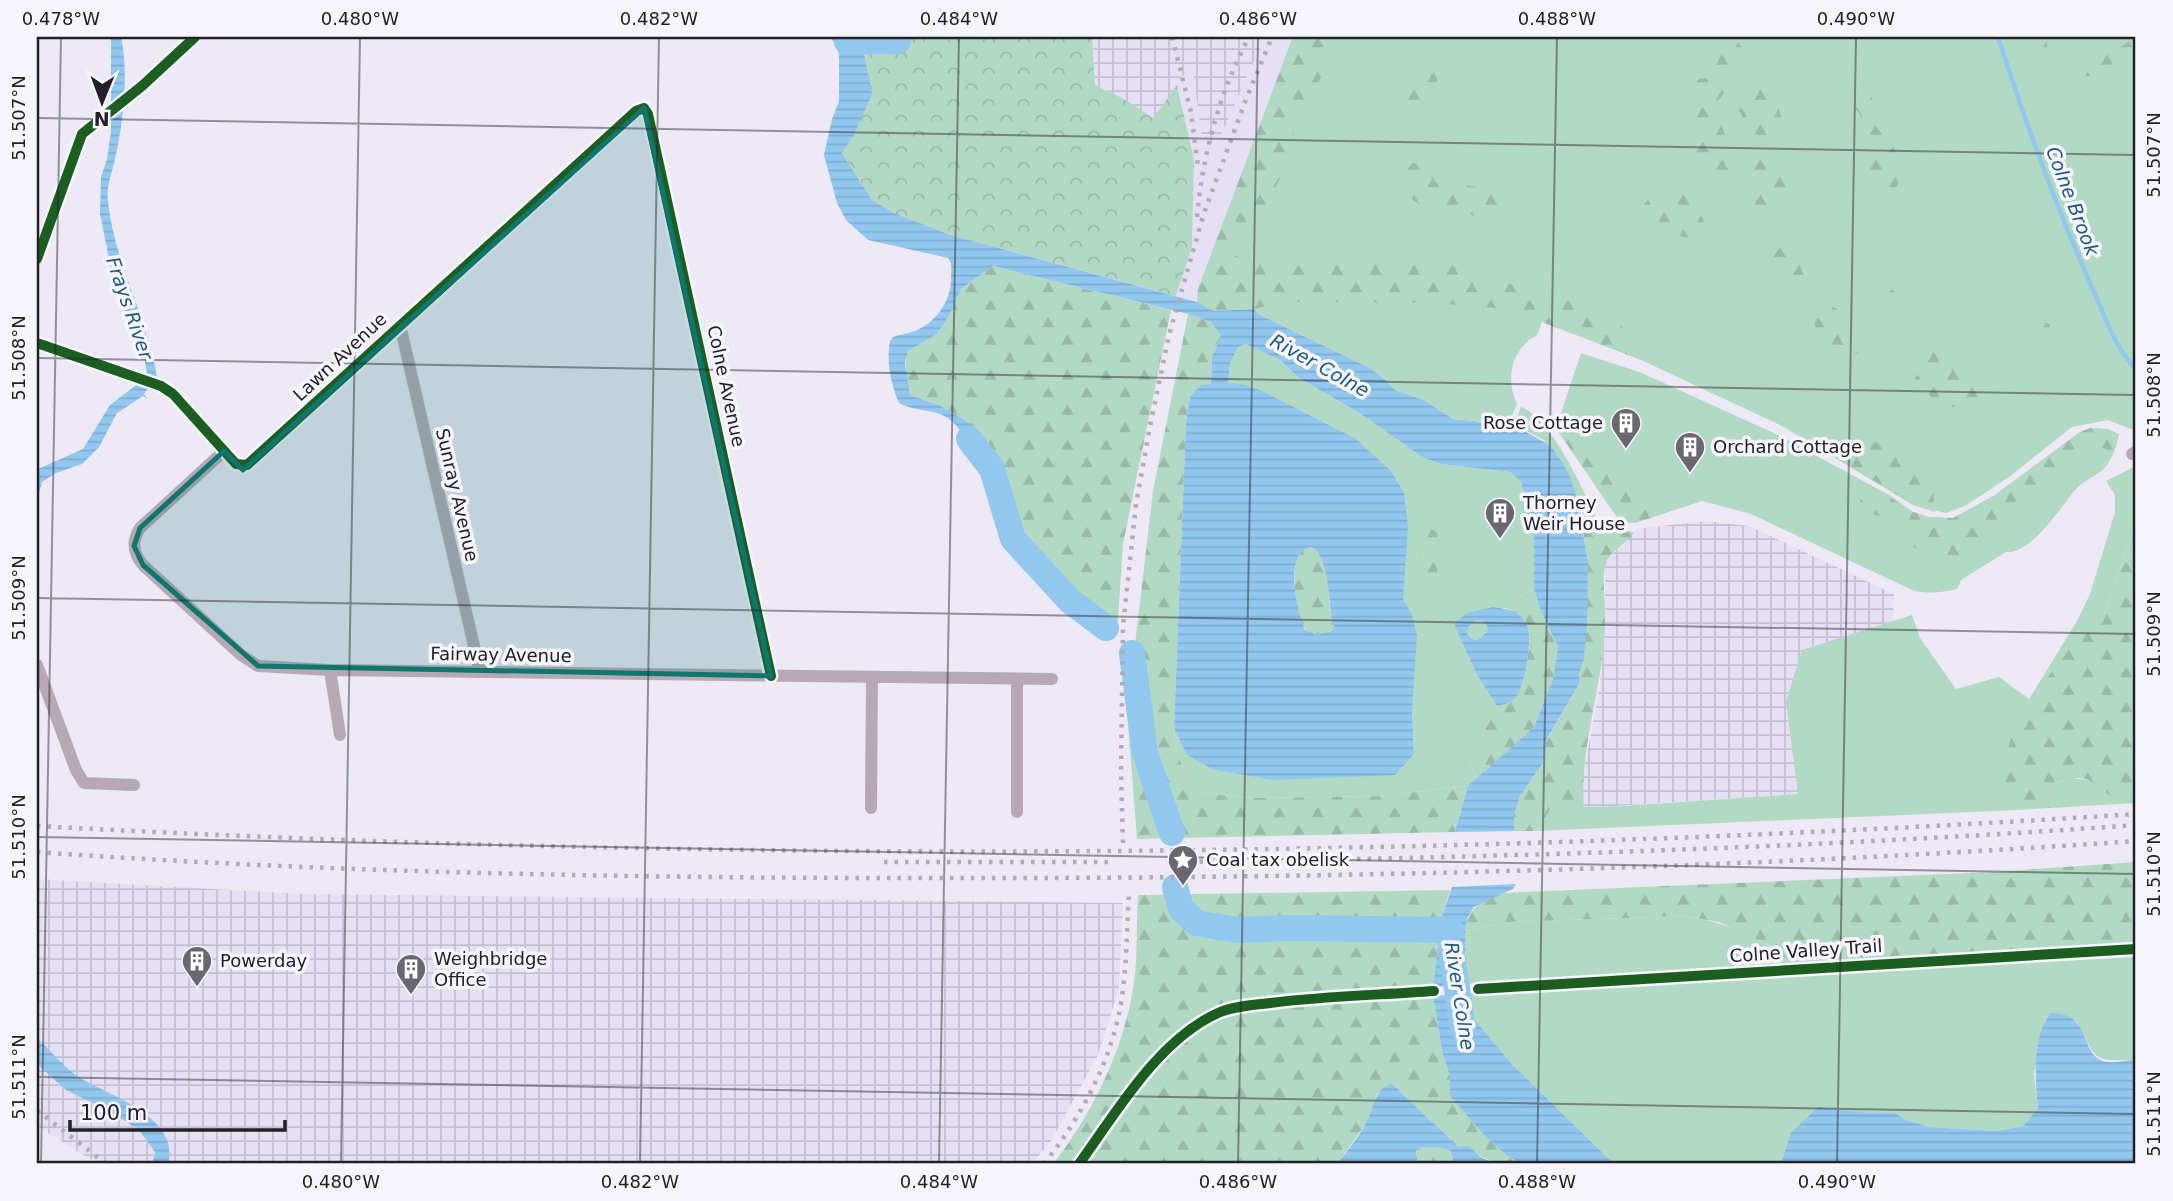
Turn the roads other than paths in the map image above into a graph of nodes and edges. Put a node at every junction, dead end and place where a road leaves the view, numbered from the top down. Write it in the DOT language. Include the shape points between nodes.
graph roads {
  1 [pos="195,37"];
  2 [pos="642,107"];
  3 [pos="37,259"];
  4 [pos="400,326"];
  5 [pos="37,343"];
  6 [pos="224,451"];
  7 [pos="37,665"];
  8 [pos="330,670"];
  9 [pos="480,672"];
  10 [pos="771,676"];
  11 [pos="872,678"];
  12 [pos="1017,679"];
  13 [pos="1052,679"];
  14 [pos="341,735"];
  15 [pos="134,785"];
  16 [pos="871,808"];
  17 [pos="1017,812"];
  1 -- 3 [label="street" via="82,134"];
  2 -- 4 [label="street, Lawn Avenue"];
  2 -- 10 [label="street, Colne Avenue" via="648,114"];
  4 -- 6 [label="street, Lawn Avenue" via="250,464 237,465"];
  4 -- 9 [label="street, Sunray Avenue"];
  5 -- 6 [label="street, Lawn Avenue" via="158,385 173,394"];
  6 -- 8 [label="street, Fairway Avenue" via="140,528 134,542 136,556 252,664"];
  7 -- 15 [label="street" via="85,783"];
  8 -- 9 [label="street, Fairway Avenue"];
  8 -- 14 [label="street"];
  9 -- 10 [label="street, Fairway Avenue"];
  10 -- 11 [label="street, Fairway Avenue"];
  11 -- 12 [label="street, Fairway Avenue"];
  11 -- 16 [label="street"];
  12 -- 13 [label="street, Fairway Avenue"];
  12 -- 17 [label="street"];
}
